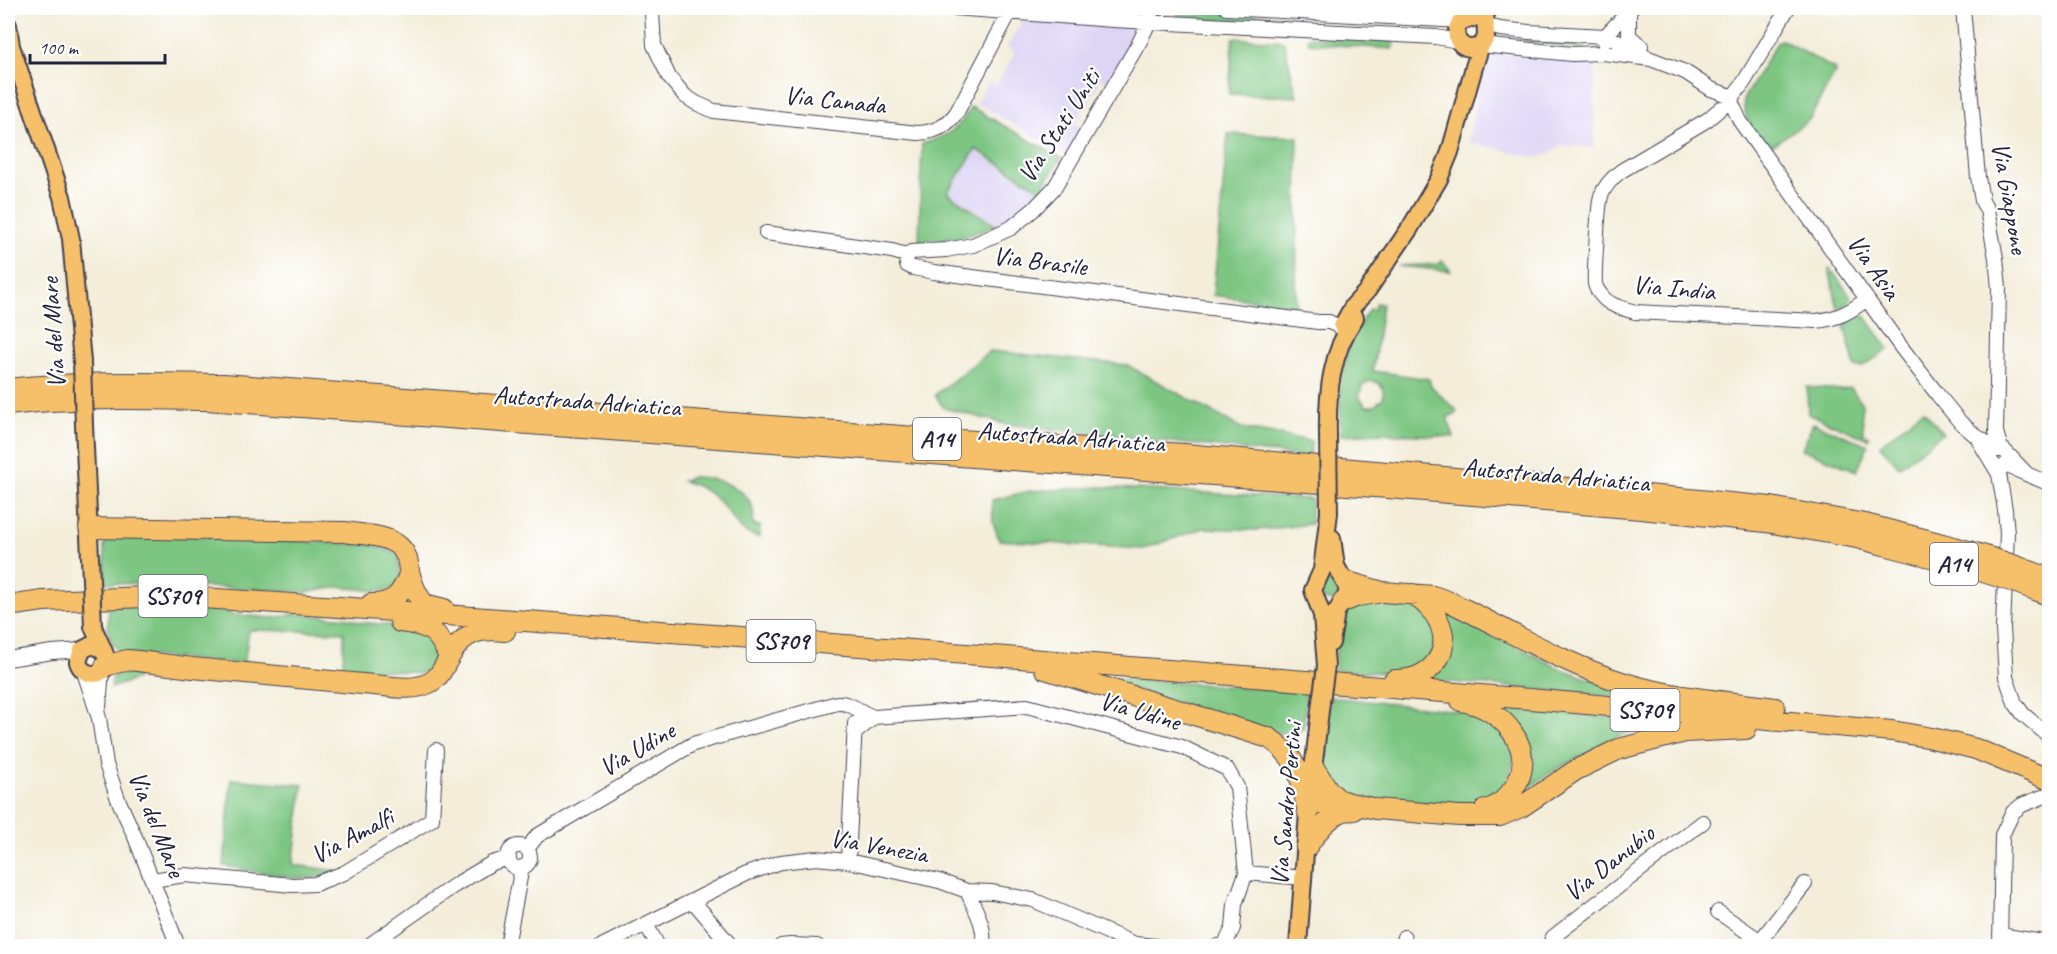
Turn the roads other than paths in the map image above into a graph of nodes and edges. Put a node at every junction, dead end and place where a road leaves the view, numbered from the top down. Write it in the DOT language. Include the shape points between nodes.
graph roads {
  1 [pos="654,8"];
  2 [pos="954,8"];
  3 [pos="1152,8"];
  4 [pos="1227,8"];
  5 [pos="1788,8"];
  6 [pos="1964,8"];
  7 [pos="1011,10"];
  8 [pos="1631,10"];
  9 [pos="1304,13"];
  10 [pos="1478,16"];
  11 [pos="1406,19"];
  12 [pos="1149,22"];
  13 [pos="8,25"];
  14 [pos="1302,30"];
  15 [pos="1407,36"];
  16 [pos="1605,36"];
  17 [pos="9,43"];
  18 [pos="1469,45"];
  19 [pos="1603,53"];
  20 [pos="1651,59"];
  21 [pos="1723,100"];
  22 [pos="766,233"];
  23 [pos="906,255"];
  24 [pos="1867,299"];
  25 [pos="1342,330"];
  26 [pos="8,389"];
  27 [pos="8,405"];
  28 [pos="1996,456"];
  29 [pos="2049,484"];
  30 [pos="1329,514"];
  31 [pos="89,528"];
  32 [pos="1861,531"];
  33 [pos="410,574"];
  34 [pos="1343,579"];
  35 [pos="2049,579"];
  36 [pos="1317,580"];
  37 [pos="1383,592"];
  38 [pos="1413,594"];
  39 [pos="2049,596"];
  40 [pos="1341,604"];
  41 [pos="1319,605"];
  42 [pos="8,606"];
  43 [pos="339,607"];
  44 [pos="486,619"];
  45 [pos="557,624"];
  46 [pos="1006,657"];
  47 [pos="449,658"];
  48 [pos="8,659"];
  49 [pos="93,659"];
  50 [pos="1326,666"];
  51 [pos="1357,686"];
  52 [pos="1398,689"];
  53 [pos="854,706"];
  54 [pos="873,717"];
  55 [pos="1892,731"];
  56 [pos="856,732"];
  57 [pos="2049,737"];
  58 [pos="436,750"];
  59 [pos="1314,768"];
  60 [pos="2049,780"];
  61 [pos="1310,792"];
  62 [pos="2049,794"];
  63 [pos="1376,808"];
  64 [pos="1344,811"];
  65 [pos="1308,813"];
  66 [pos="1459,816"];
  67 [pos="1703,822"];
  68 [pos="1306,848"];
  69 [pos="527,849"];
  70 [pos="509,858"];
  71 [pos="848,861"];
  72 [pos="522,867"];
  73 [pos="1246,873"];
  74 [pos="1304,878"];
  75 [pos="152,880"];
  76 [pos="1805,884"];
  77 [pos="967,891"];
  78 [pos="693,902"];
  79 [pos="1718,912"];
  80 [pos="646,924"];
  81 [pos="2000,941"];
  82 [pos="2049,943"];
  83 [pos="1760,945"];
  84 [pos="178,946"];
  85 [pos="368,946"];
  86 [pos="507,946"];
  87 [pos="602,946"];
  88 [pos="658,946"];
  89 [pos="731,946"];
  90 [pos="781,946"];
  91 [pos="817,946"];
  92 [pos="983,946"];
  93 [pos="1156,946"];
  94 [pos="1218,946"];
  95 [pos="1298,946"];
  96 [pos="1549,946"];
  1 -- 7 [label="street, Via Canada" via="654,45 669,77 696,103 714,111 918,133 931,132 950,122"];
  2 -- 7 [label="street, Via Asia"];
  3 -- 12 [label="street, Via Stati Uniti"];
  4 -- 9 [label="street, Via Asia"];
  5 -- 21 [label="street" via="1744,82"];
  6 -- 28 [label="street, Via Giappone" via="1978,177 1996,258"];
  7 -- 12 [label="street, Via Asia"];
  8 -- 16 [label="street"];
  8 -- 20 [label="street" via="1629,36 1645,48"];
  9 -- 11 [label="street, Via Asia"];
  9 -- 14 [label="street"];
  10 -- 11 [label="street, Via Asia"];
  10 -- 16 [label="street, Via Asia" via="1500,29"];
  10 -- 18 [label="main road" via="1487,33"];
  10 -- 18 [label="main road" via="1456,28"];
  11 -- 15 [label="street"];
  12 -- 14 [label="street, Via Asia"];
  12 -- 23 [label="street, Via Stati Uniti" via="1055,187 1033,210 1011,228 973,245"];
  13 -- 17 [label="main road, Via del Mare"];
  14 -- 15 [label="street, Via Asia"];
  15 -- 18 [label="street, Via Asia" via="1436,37"];
  16 -- 19 [label="street"];
  16 -- 20 [label="street, Via Asia"];
  17 -- 31 [label="main road, Via del Mare, bridge" via="51,158 71,239 82,362"];
  18 -- 19 [label="street, Via Asia"];
  18 -- 25 [label="main road" via="1474,67 1439,179 1410,228 1353,306"];
  19 -- 20 [label="street, Via Asia"];
  20 -- 21 [label="street, Via Asia" via="1685,72"];
  21 -- 24 [label="street, Via Asia"];
  21 -- 24 [label="street, Via India" via="1707,120 1621,171 1605,188 1600,200 1595,267 1596,285 1602,296 1610,304 1635,312 1816,321 1833,320"];
  22 -- 23 [label="street, Via Brasile"];
  23 -- 25 [label="street, Via Brasile" via="906,265 934,272 1318,322"];
  24 -- 28 [label="street, Via Asia" via="1960,423"];
  25 -- 30 [label="main road, Via Sandro Pertini, bridge" via="1327,408"];
  26 -- 32 [label="highway, Autostrada Adriatica / A14" via="123,382 224,384 916,438 1184,454 1771,507"];
  27 -- 32 [label="highway, Autostrada Adriatica / A14" via="42,401 207,400 1411,490"];
  28 -- 29 [label="street, Via Asia"];
  28 -- 57 [label="street, Via Giappone" via="2007,533 2003,607 2006,677 2014,703"];
  30 -- 34 [label="main road, Via Sandro Pertini" via="1336,566"];
  30 -- 36 [label="main road, Via Sandro Pertini" via="1322,570"];
  31 -- 33 [label="highway" via="344,532 396,542 406,556"];
  31 -- 49 [label="main road, Via del Mare, bridge"];
  32 -- 35 [label="highway, Autostrada Adriatica / A14, bridge" via="1945,544"];
  32 -- 39 [label="highway, Autostrada Adriatica / A14, bridge"];
  33 -- 43 [label="highway" via="395,600"];
  33 -- 44 [label="highway" via="424,604 470,610"];
  34 -- 36 [label="main road" via="1331,573"];
  34 -- 37 [label="highway"];
  34 -- 40 [label="main road, Via Sandro Pertini" via="1347,592"];
  36 -- 41 [label="main road, Via Sandro Pertini" via="1313,595"];
  37 -- 38 [label="highway"];
  37 -- 40 [label="highway" via="1358,596"];
  38 -- 51 [label="highway" via="1439,622 1443,638 1440,655 1432,667 1415,678 1370,680"];
  38 -- 55 [label="highway" via="1450,602 1570,662 1626,683 1678,696 1832,716"];
  40 -- 41 [label="main road" via="1329,608"];
  40 -- 50 [label="main road, Via Sandro Pertini" via="1333,623"];
  41 -- 50 [label="main road, Via Sandro Pertini"];
  42 -- 43 [label="highway, SS709" via="171,596"];
  43 -- 44 [label="highway, SS709"];
  43 -- 47 [label="highway" via="361,619 428,628 438,634"];
  44 -- 45 [label="highway, SS709"];
  45 -- 46 [label="highway, SS709"];
  45 -- 47 [label="highway" via="540,633 474,633 463,638"];
  46 -- 51 [label="highway, SS709"];
  46 -- 65 [label="highway" via="1269,738 1284,748 1294,762"];
  47 -- 49 [label="highway" via="439,676 429,684 401,688"];
  48 -- 49 [label="street" via="52,652"];
  49 -- 75 [label="street, Via del Mare" via="106,764"];
  50 -- 59 [label="main road, Via Sandro Pertini, bridge"];
  51 -- 52 [label="highway, SS709"];
  52 -- 55 [label="highway, SS709"];
  52 -- 66 [label="highway" via="1419,697 1470,702 1499,717 1516,738 1523,770 1508,798 1491,809"];
  53 -- 54 [label="street"];
  53 -- 56 [label="street"];
  53 -- 69 [label="street, Via Udine" via="837,703 693,744 537,836"];
  54 -- 56 [label="street"];
  54 -- 73 [label="street, Via Udine" via="1027,706 1182,747 1227,769 1237,787"];
  55 -- 60 [label="highway, SS709" via="1976,749"];
  55 -- 66 [label="highway" via="1878,735 1749,728 1685,732 1619,749 1500,816"];
  56 -- 71 [label="street"];
  58 -- 75 [label="street, Via Amalfi" via="432,819 344,873 315,884 292,885 185,875"];
  59 -- 61 [label="main road, Via Sandro Pertini"];
  59 -- 63 [label="highway" via="1338,799"];
  61 -- 64 [label="highway" via="1318,803"];
  61 -- 65 [label="main road, Via Sandro Pertini"];
  62 -- 81 [label="street" via="2013,812 2002,835"];
  63 -- 64 [label="highway"];
  63 -- 66 [label="highway"];
  64 -- 68 [label="highway" via="1327,821"];
  65 -- 68 [label="main road, Via Sandro Pertini"];
  67 -- 96 [label="street, Via Danubio" via="1553,938"];
  68 -- 74 [label="main road, Via Sandro Pertini"];
  69 -- 70 [label="street, Via Udine" via="516,847"];
  69 -- 72 [label="street" via="530,858"];
  70 -- 72 [label="street" via="513,866"];
  70 -- 85 [label="street, Via Udine" via="492,863 456,885"];
  71 -- 77 [label="street, Via Venezia"];
  71 -- 78 [label="street, Via Venezia" via="801,859 775,864 746,874"];
  72 -- 86 [label="street"];
  73 -- 74 [label="street"];
  73 -- 94 [label="street" via="1235,904 1233,928 1224,944"];
  74 -- 95 [label="main road, Via Sandro Pertini"];
  75 -- 84 [label="street, Via del Mare"];
  76 -- 83 [label="street"];
  77 -- 92 [label="street" via="981,921"];
  77 -- 93 [label="street, Via Venezia" via="1033,900 1135,944"];
  78 -- 80 [label="street, Via Venezia"];
  78 -- 89 [label="street"];
  79 -- 83 [label="street"];
  80 -- 87 [label="street, Via Venezia"];
  80 -- 88 [label="street"];
  81 -- 82 [label="street"];
  90 -- 91 [label="street"];
}
